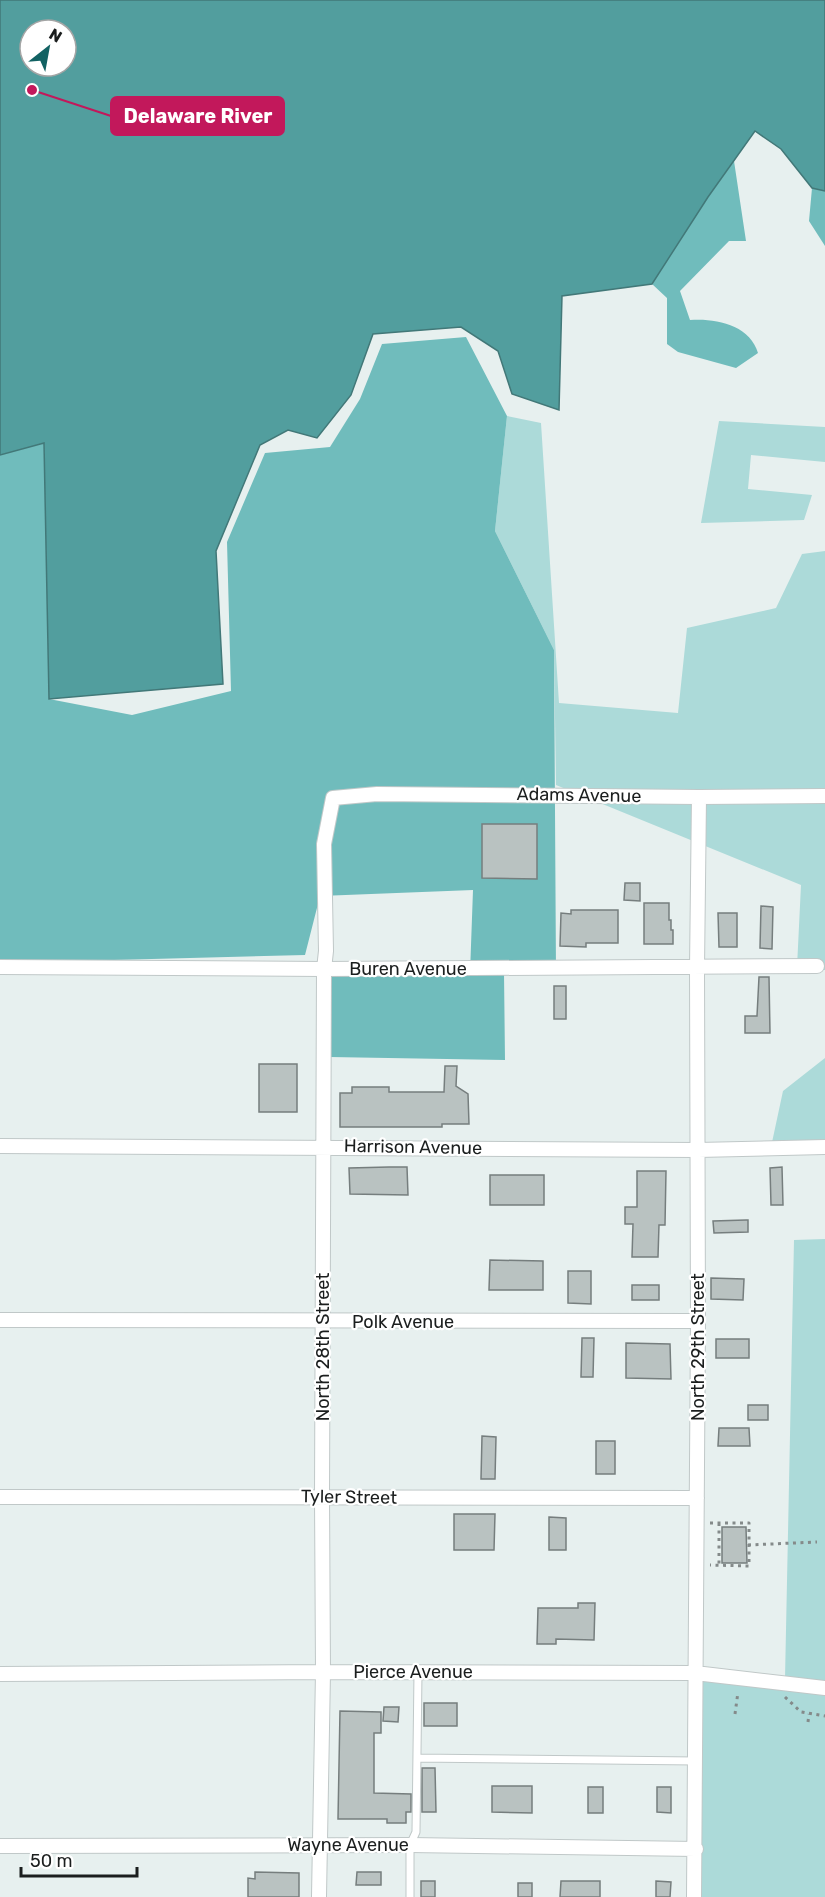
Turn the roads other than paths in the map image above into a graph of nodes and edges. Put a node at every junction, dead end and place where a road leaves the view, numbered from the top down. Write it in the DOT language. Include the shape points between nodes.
graph roads {
  1 [pos="825,796"];
  2 [pos="699,797"];
  3 [pos="333,798"];
  4 [pos="817,966"];
  5 [pos="0,967"];
  6 [pos="697,968"];
  7 [pos="324,969"];
  8 [pos="0,1146"];
  9 [pos="324,1146"];
  10 [pos="825,1147"];
  11 [pos="698,1150"];
  12 [pos="0,1320"];
  13 [pos="698,1321"];
  14 [pos="323,1322"];
  15 [pos="322,1496"];
  16 [pos="0,1497"];
  17 [pos="697,1504"];
  18 [pos="323,1672"];
  19 [pos="418,1672"];
  20 [pos="695,1673"];
  21 [pos="0,1674"];
  22 [pos="825,1688"];
  23 [pos="417,1758"];
  24 [pos="696,1761"];
  25 [pos="410,1845"];
  26 [pos="0,1846"];
  27 [pos="320,1846"];
  28 [pos="696,1849"];
  29 [pos="320,1897"];
  30 [pos="410,1897"];
  31 [pos="694,1897"];
  1 -- 2 [label="street, Adams Avenue"];
  2 -- 3 [label="street, Adams Avenue" via="376,794"];
  2 -- 6 [label="street, North 29th Street"];
  3 -- 7 [label="street, North 28th Street" via="324,844"];
  4 -- 6 [label="street, Buren Avenue"];
  5 -- 7 [label="street, Buren Avenue"];
  6 -- 7 [label="street, Buren Avenue"];
  6 -- 11 [label="street, North 29th Street"];
  7 -- 9 [label="street, North 28th Street"];
  8 -- 9 [label="street, Harrison Avenue"];
  9 -- 11 [label="street, Harrison Avenue"];
  9 -- 14 [label="street, North 28th Street"];
  10 -- 11 [label="street, Harrison Avenue"];
  11 -- 13 [label="street, North 29th Street"];
  12 -- 14 [label="street, Polk Avenue"];
  13 -- 14 [label="street, Polk Avenue"];
  13 -- 17 [label="street, North 29th Street"];
  14 -- 15 [label="street, North 28th Street"];
  15 -- 16 [label="street, Tyler Street"];
  15 -- 17 [label="street, Tyler Street"];
  15 -- 18 [label="street, North 28th Street"];
  17 -- 20 [label="street, North 29th Street"];
  18 -- 19 [label="street, Pierce Avenue"];
  18 -- 21 [label="street, Pierce Avenue"];
  18 -- 27 [label="street, North 28th Street"];
  19 -- 20 [label="street, Pierce Avenue"];
  19 -- 23 [label="lane"];
  20 -- 22 [label="street, Pierce Avenue"];
  20 -- 24 [label="street, North 29th Street"];
  23 -- 24 [label="lane"];
  23 -- 25 [label="lane" via="416,1832"];
  24 -- 28 [label="street, North 29th Street"];
  25 -- 27 [label="street, Wayne Avenue"];
  25 -- 28 [label="street, Wayne Avenue"];
  25 -- 30 [label="lane"];
  26 -- 27 [label="street, Wayne Avenue"];
  27 -- 29 [label="street, North 28th Street"];
  28 -- 31 [label="street, North 29th Street"];
}
